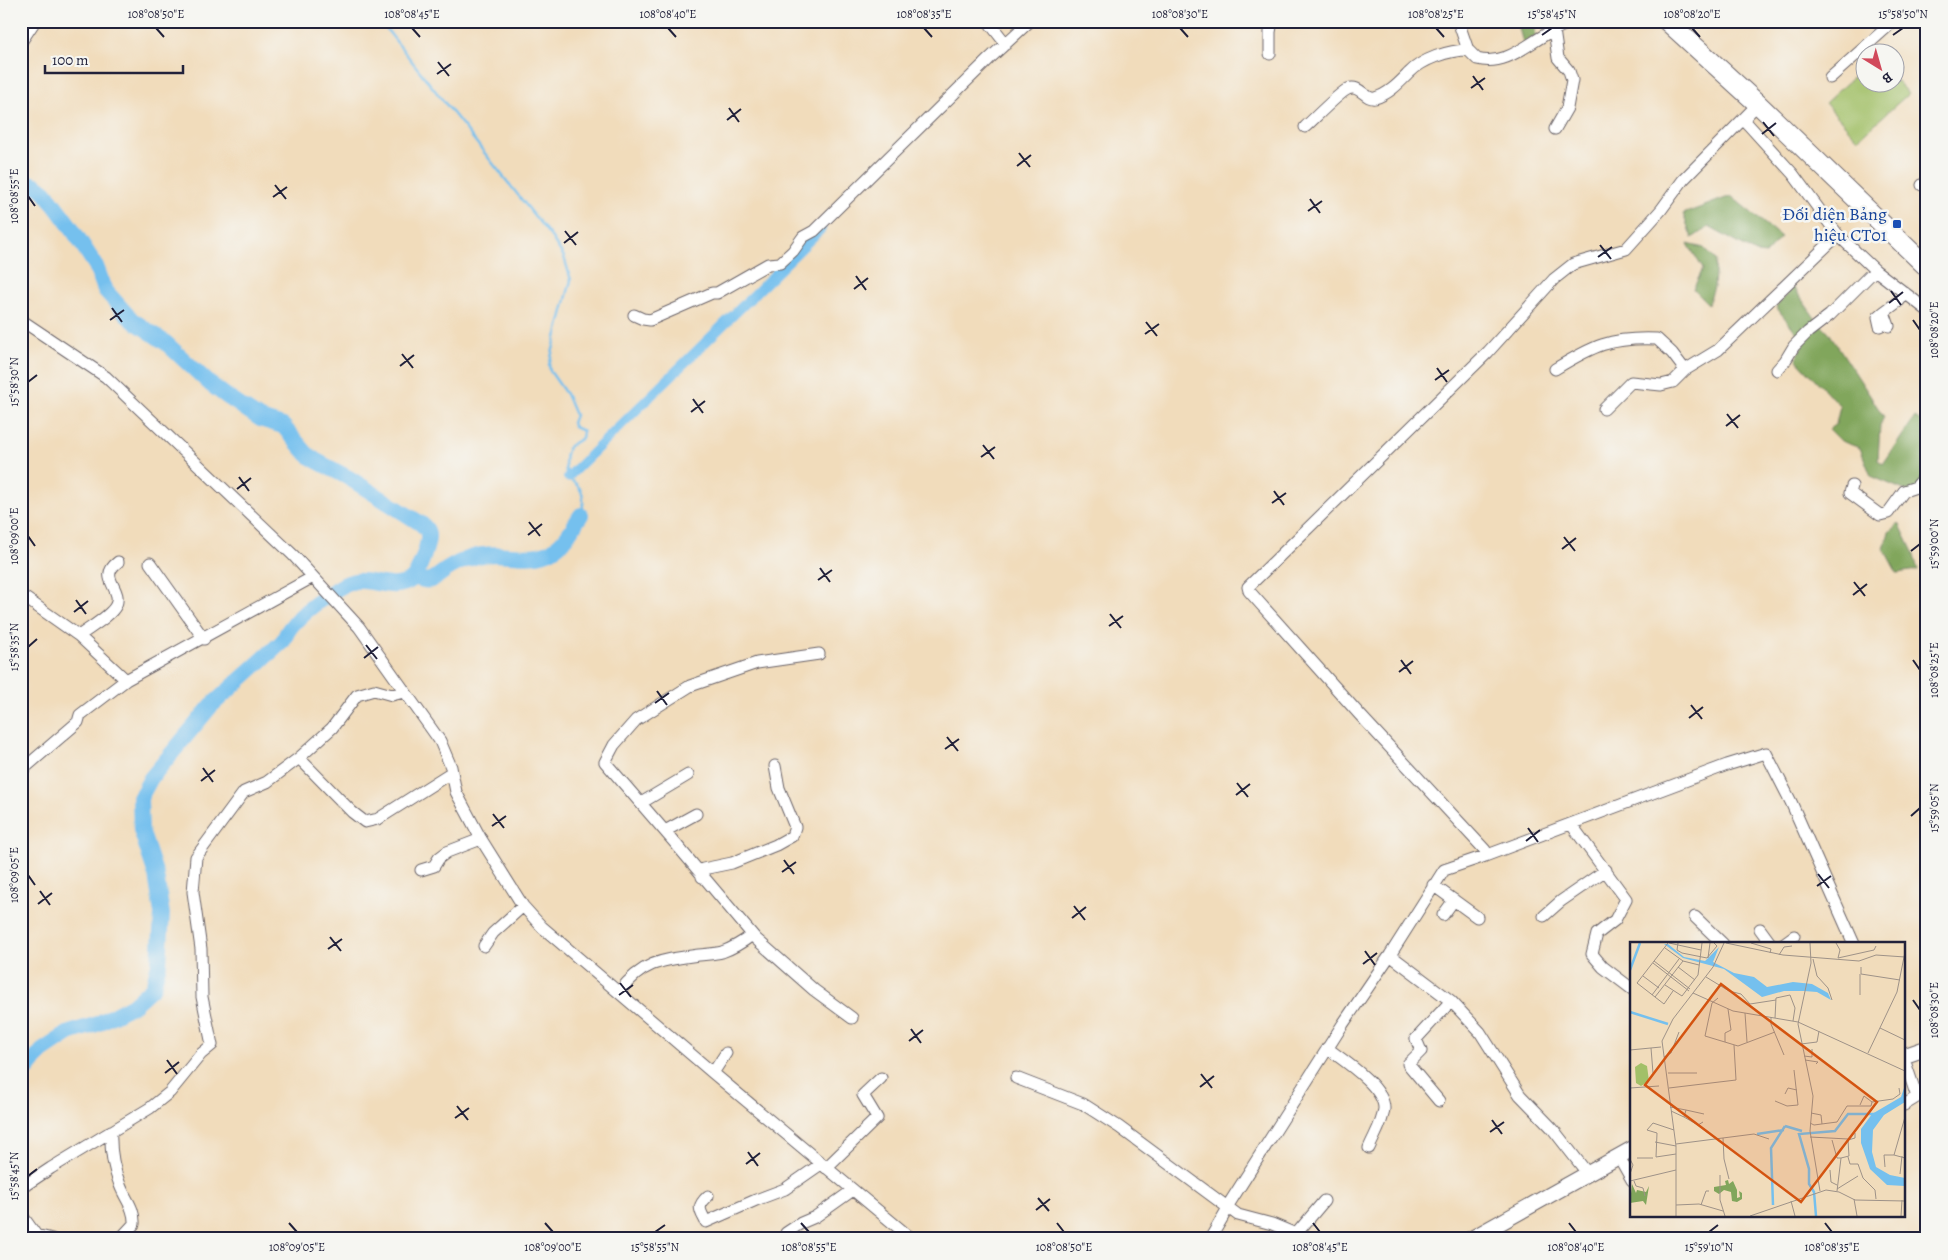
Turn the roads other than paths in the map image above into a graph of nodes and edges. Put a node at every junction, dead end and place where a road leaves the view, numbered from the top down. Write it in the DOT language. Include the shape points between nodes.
graph roads {
  1 [pos="35,21"];
  2 [pos="988,21"];
  3 [pos="1030,21"];
  4 [pos="1272,21"];
  5 [pos="1458,21"];
  6 [pos="1572,21"];
  7 [pos="1667,21"];
  8 [pos="1894,21"];
  9 [pos="1554,30"];
  10 [pos="21,42"];
  11 [pos="1006,44"];
  12 [pos="1468,50"];
  13 [pos="1270,54"];
  14 [pos="1830,78"];
  15 [pos="1758,104"];
  16 [pos="1744,120"];
  17 [pos="1304,127"];
  18 [pos="1555,129"];
  19 [pos="1838,235"];
  20 [pos="1927,267"];
  21 [pos="1875,270"];
  22 [pos="1905,293"];
  23 [pos="1927,310"];
  24 [pos="634,314"];
  25 [pos="21,320"];
  26 [pos="1884,326"];
  27 [pos="1554,369"];
  28 [pos="1685,370"];
  29 [pos="1777,370"];
  30 [pos="1604,409"];
  31 [pos="1927,474"];
  32 [pos="1852,486"];
  33 [pos="118,562"];
  34 [pos="150,563"];
  35 [pos="317,580"];
  36 [pos="21,595"];
  37 [pos="79,636"];
  38 [pos="204,638"];
  39 [pos="819,654"];
  40 [pos="126,680"];
  41 [pos="404,692"];
  42 [pos="300,758"];
  43 [pos="775,766"];
  44 [pos="21,771"];
  45 [pos="452,772"];
  46 [pos="688,775"];
  47 [pos="640,803"];
  48 [pos="696,814"];
  49 [pos="1571,824"];
  50 [pos="665,831"];
  51 [pos="481,839"];
  52 [pos="1485,856"];
  53 [pos="421,870"];
  54 [pos="1606,870"];
  55 [pos="702,877"];
  56 [pos="1433,885"];
  57 [pos="1454,900"];
  58 [pos="523,906"];
  59 [pos="1443,915"];
  60 [pos="1544,916"];
  61 [pos="1477,917"];
  62 [pos="1695,917"];
  63 [pos="1760,928"];
  64 [pos="752,935"];
  65 [pos="1794,936"];
  66 [pos="1721,942"];
  67 [pos="1770,942"];
  68 [pos="1786,942"];
  69 [pos="1853,942"];
  70 [pos="484,946"];
  71 [pos="1390,955"];
  72 [pos="1630,988"];
  73 [pos="619,992"];
  74 [pos="1451,1001"];
  75 [pos="852,1018"];
  76 [pos="1327,1048"];
  77 [pos="1927,1048"];
  78 [pos="726,1053"];
  79 [pos="1906,1056"];
  80 [pos="1906,1063"];
  81 [pos="713,1073"];
  82 [pos="881,1078"];
  83 [pos="1016,1078"];
  84 [pos="1439,1101"];
  85 [pos="1906,1104"];
  86 [pos="111,1130"];
  87 [pos="1369,1148"];
  88 [pos="1625,1153"];
  89 [pos="823,1166"];
  90 [pos="1630,1172"];
  91 [pos="1588,1174"];
  92 [pos="21,1188"];
  93 [pos="853,1190"];
  94 [pos="708,1196"];
  95 [pos="1324,1201"];
  96 [pos="1227,1207"];
  97 [pos="21,1214"];
  98 [pos="1297,1233"];
  99 [pos="34,1237"];
  100 [pos="52,1239"];
  101 [pos="120,1239"];
  102 [pos="790,1239"];
  103 [pos="912,1239"];
  104 [pos="1210,1239"];
  105 [pos="1308,1239"];
  106 [pos="1471,1239"];
  1 -- 10 [label="street"];
  2 -- 11 [label="street"];
  3 -- 11 [label="street"];
  4 -- 13 [label="street"];
  5 -- 12 [label="street"];
  6 -- 9 [label="street"];
  7 -- 15 [label="highway"];
  8 -- 14 [label="street"];
  9 -- 12 [label="street" via="1502,59 1480,60"];
  9 -- 18 [label="street" via="1558,58 1572,80 1567,108"];
  11 -- 24 [label="street" via="814,231 804,236 780,263 768,264 717,293 650,320"];
  12 -- 17 [label="street" via="1427,61 1394,88 1374,98 1356,88 1346,89"];
  15 -- 16 [label="street"];
  15 -- 20 [label="highway"];
  16 -- 19 [label="street" via="1793,174"];
  16 -- 52 [label="street" via="1683,180 1626,249 1573,264 1554,279 1488,352 1248,587 1333,686 1484,850"];
  19 -- 21 [label="street"];
  19 -- 28 [label="street" via="1718,350"];
  21 -- 22 [label="street"];
  21 -- 29 [label="street" via="1794,346"];
  22 -- 23 [label="street"];
  22 -- 26 [label="street" via="1878,317"];
  25 -- 35 [label="street" via="106,377"];
  27 -- 28 [label="street" via="1611,341 1634,338 1656,339"];
  28 -- 30 [label="street" via="1666,385 1631,382"];
  31 -- 32 [label="street" via="1916,487 1904,492 1884,516 1850,493"];
  33 -- 37 [label="street" via="109,575 117,594 116,604"];
  34 -- 38 [label="street"];
  35 -- 38 [label="street"];
  35 -- 41 [label="street" via="360,627"];
  36 -- 37 [label="street"];
  37 -- 40 [label="street"];
  38 -- 40 [label="street"];
  39 -- 47 [label="street" via="757,664 697,683 636,720 614,745 605,762"];
  40 -- 44 [label="street" via="80,715 78,722"];
  41 -- 42 [label="street" via="392,694 374,690 357,695 332,728"];
  41 -- 45 [label="street" via="440,741"];
  42 -- 45 [label="street" via="365,822 378,819"];
  42 -- 86 [label="street" via="267,782 244,792 196,857 193,892 202,997 212,1045 170,1092 150,1108"];
  43 -- 55 [label="street" via="779,788 795,827 792,836 732,863 703,869"];
  45 -- 51 [label="street" via="456,792"];
  46 -- 47 [label="street"];
  47 -- 50 [label="street"];
  48 -- 50 [label="street"];
  49 -- 52 [label="street"];
  49 -- 54 [label="street"];
  49 -- 69 [label="street" via="1766,753"];
  50 -- 55 [label="street"];
  51 -- 53 [label="street" via="446,852 434,866"];
  51 -- 58 [label="street"];
  52 -- 56 [label="street" via="1444,870"];
  54 -- 60 [label="street"];
  54 -- 72 [label="street" via="1626,899 1615,920 1597,934 1592,954"];
  55 -- 64 [label="street"];
  56 -- 57 [label="street"];
  56 -- 71 [label="street"];
  57 -- 59 [label="street"];
  57 -- 61 [label="street"];
  58 -- 70 [label="street" via="493,933"];
  58 -- 73 [label="street" via="542,927"];
  62 -- 66 [label="street"];
  63 -- 67 [label="street"];
  64 -- 73 [label="street" via="721,952 653,963 630,978"];
  64 -- 75 [label="street" via="814,990"];
  65 -- 68 [label="street"];
  71 -- 74 [label="street"];
  71 -- 76 [label="street"];
  73 -- 81 [label="street"];
  74 -- 84 [label="street" via="1416,1039 1421,1051 1408,1064"];
  74 -- 91 [label="street" via="1486,1039 1520,1095 1552,1128"];
  76 -- 87 [label="street" via="1374,1087 1382,1099 1383,1116"];
  76 -- 96 [label="street"];
  77 -- 79 [label="main road"];
  78 -- 81 [label="street"];
  80 -- 85 [label="street" via="1917,1097"];
  81 -- 89 [label="street"];
  82 -- 89 [label="street" via="863,1095 877,1118"];
  83 -- 96 [label="street" via="1083,1104"];
  86 -- 92 [label="street"];
  86 -- 101 [label="street" via="110,1149 114,1167 135,1214 134,1224"];
  88 -- 90 [label="street"];
  88 -- 91 [label="main road"];
  89 -- 93 [label="street"];
  89 -- 94 [label="street" via="785,1189 706,1222 700,1207"];
  91 -- 106 [label="main road"];
  93 -- 102 [label="street" via="786,1233"];
  93 -- 103 [label="street"];
  95 -- 98 [label="street"];
  96 -- 98 [label="street" via="1238,1215"];
  96 -- 104 [label="street"];
  97 -- 99 [label="street"];
  98 -- 105 [label="street"];
  99 -- 100 [label="street"];
}
